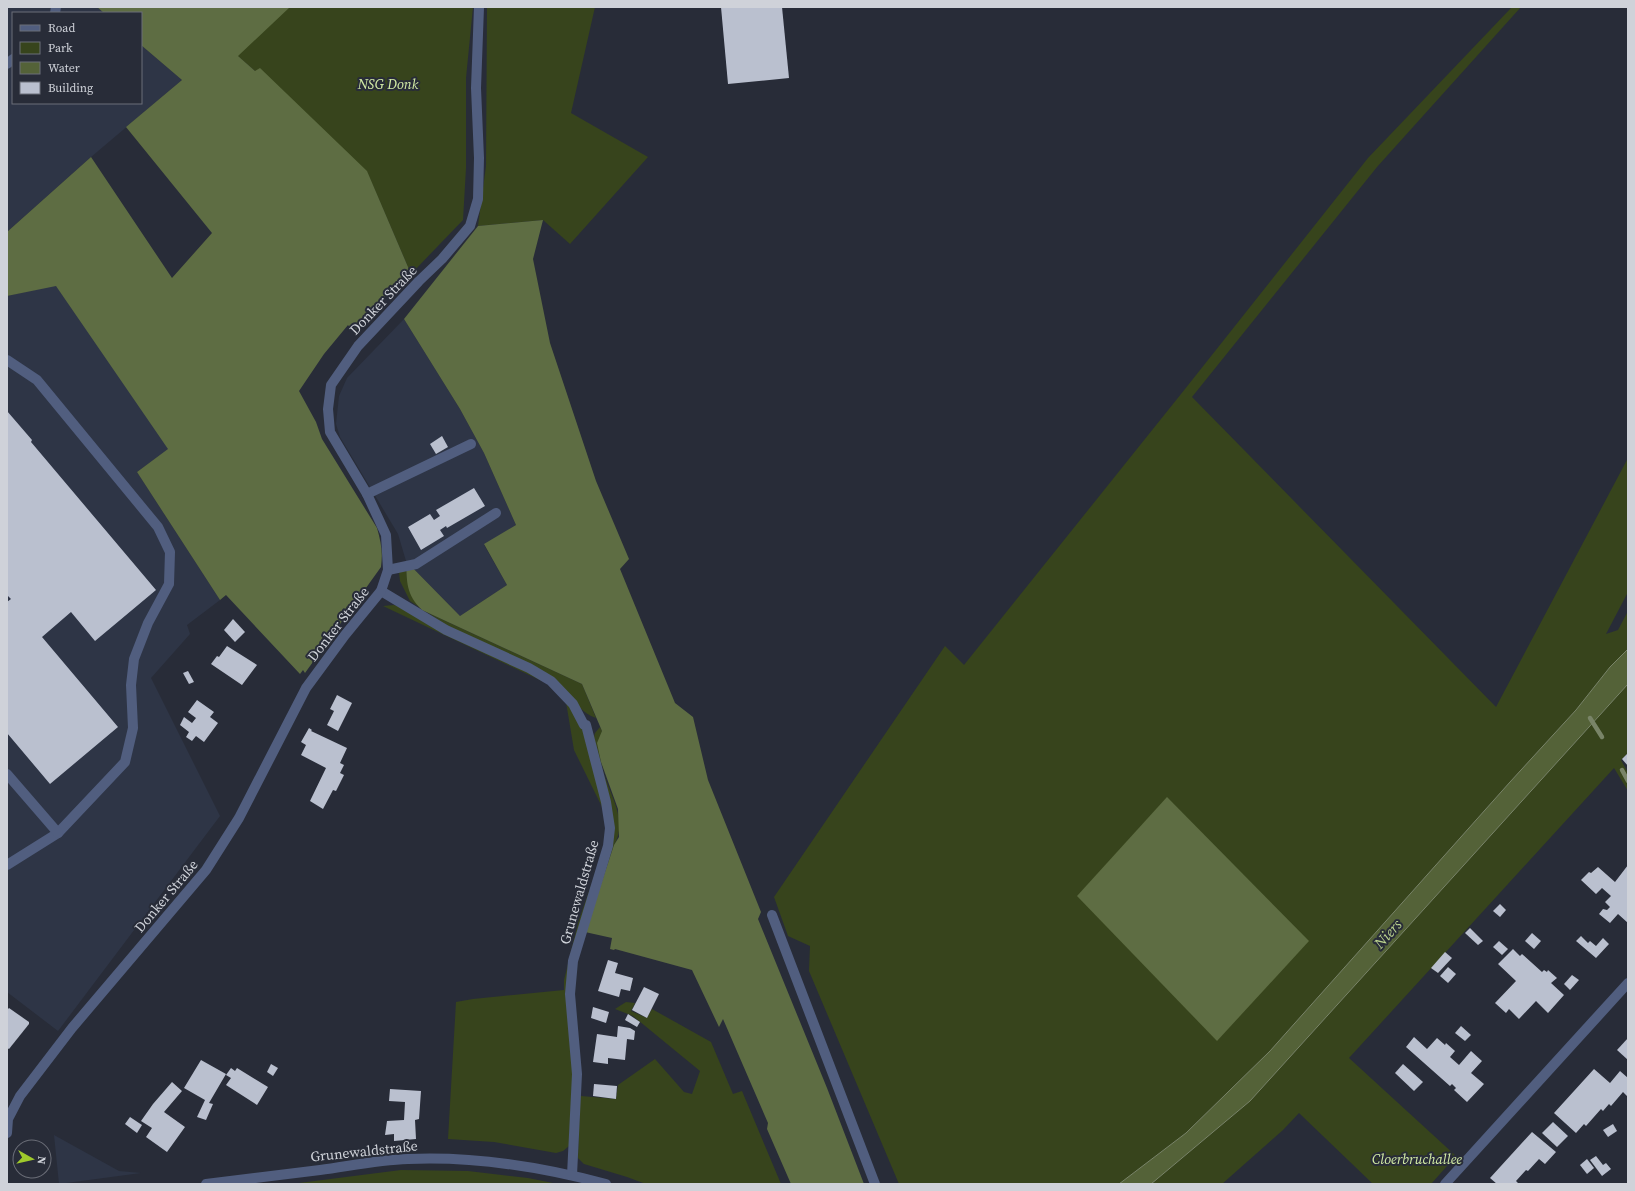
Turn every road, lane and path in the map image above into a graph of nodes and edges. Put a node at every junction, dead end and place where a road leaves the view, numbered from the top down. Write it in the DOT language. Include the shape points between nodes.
graph roads {
  1 [pos="479,7"];
  2 [pos="7,360"];
  3 [pos="470,444"];
  4 [pos="368,494"];
  5 [pos="496,513"];
  6 [pos="388,570"];
  7 [pos="381,591"];
  8 [pos="7,774"];
  9 [pos="58,833"];
  10 [pos="7,865"];
  11 [pos="772,916"];
  12 [pos="1628,983"];
  13 [pos="7,1133"];
  14 [pos="572,1175"];
  15 [pos="206,1184"];
  16 [pos="606,1184"];
  17 [pos="875,1184"];
  18 [pos="1445,1184"];
  1 -- 4 [label="street, Donker Straße" via="476,88 478,199 470,226 442,259 358,346 331,386 328,409 330,432"];
  2 -- 9 [label="street" via="37,380 158,527 170,552 169,584 148,623 134,659 131,685 133,728 125,762"];
  3 -- 4 [label="street"];
  4 -- 6 [label="street, Donker Straße" via="386,535"];
  5 -- 6 [label="street" via="416,564"];
  6 -- 7 [label="street, Donker Straße"];
  7 -- 13 [label="street, Donker Straße" via="345,634 306,688 240,818 206,870 72,1028 20,1096 8,1119"];
  7 -- 14 [label="street, Grunewaldstraße" via="446,630 529,668 551,681 572,704 586,725 606,802 610,828 608,846 573,961 570,994 577,1074"];
  8 -- 9 [label="street"];
  9 -- 10 [label="street"];
  11 -- 17 [label="street"];
  12 -- 18 [label="street"];
  14 -- 15 [label="street, Grunewaldstraße" via="483,1160 408,1159"];
  14 -- 16 [label="street, Grunewaldstraße"];
}
